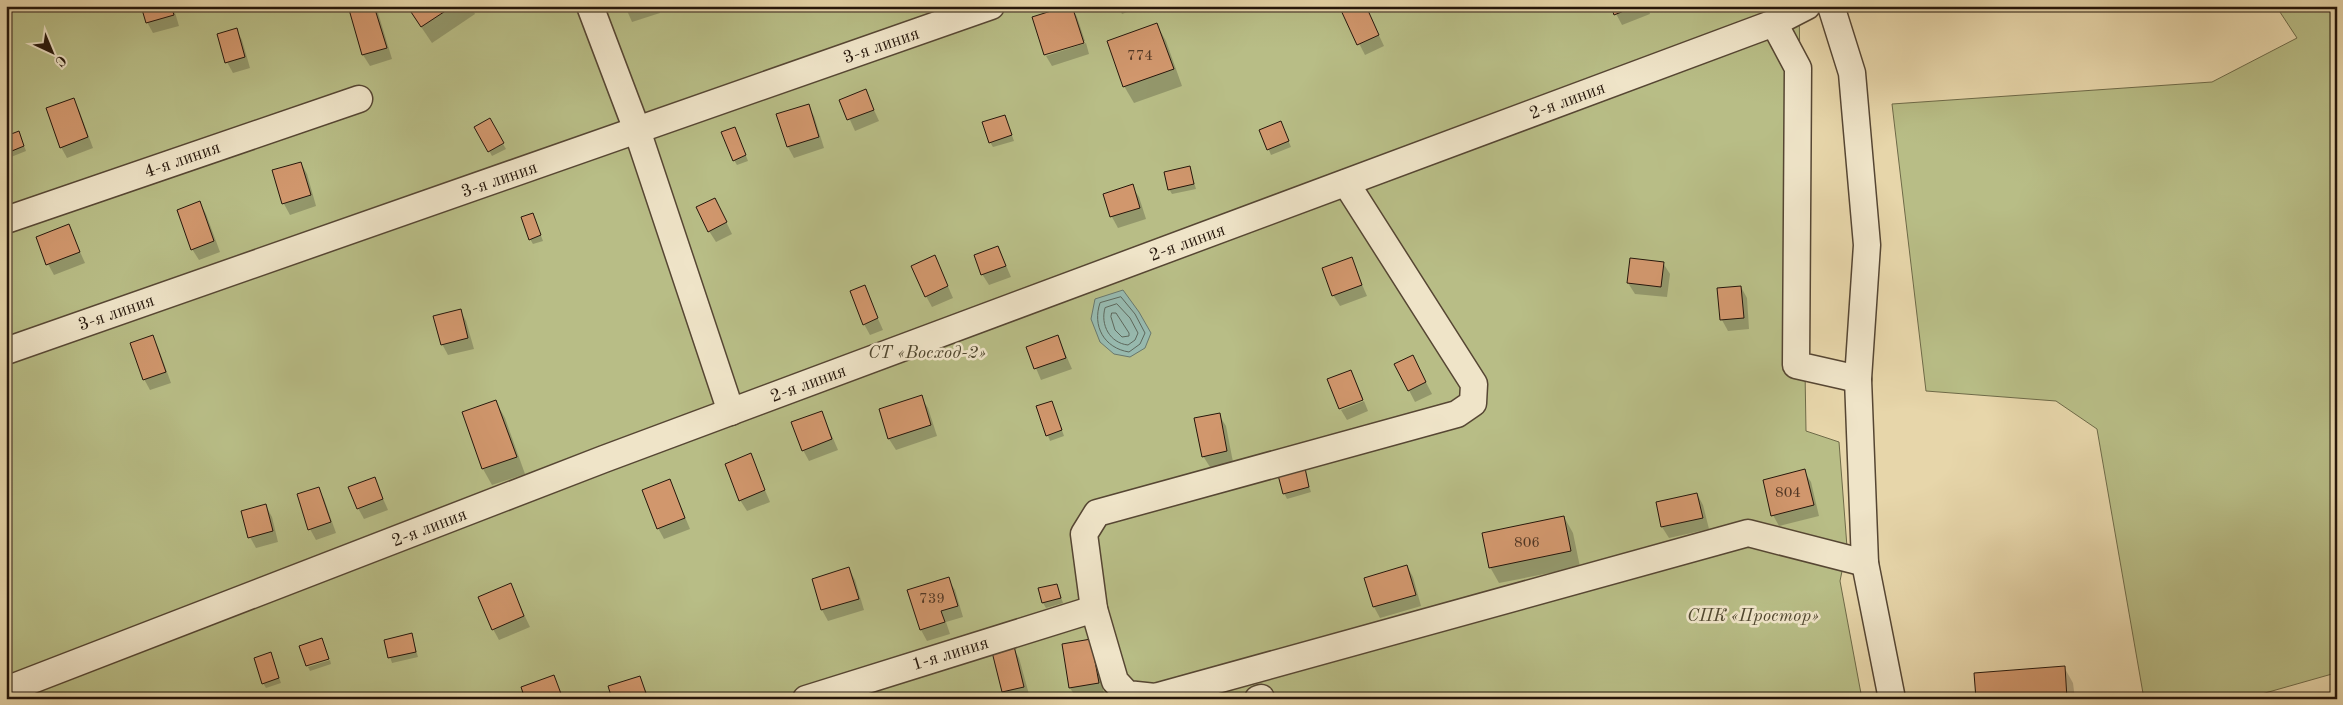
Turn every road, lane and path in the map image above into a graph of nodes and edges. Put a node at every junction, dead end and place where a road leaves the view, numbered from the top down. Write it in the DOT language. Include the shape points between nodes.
graph roads {
  1 [pos="590,6"];
  2 [pos="991,6"];
  3 [pos="1807,6"];
  4 [pos="1831,6"];
  5 [pos="1774,23"];
  6 [pos="359,99"];
  7 [pos="636,130"];
  8 [pos="1346,183"];
  9 [pos="6,220"];
  10 [pos="6,351"];
  11 [pos="1858,379"];
  12 [pos="731,412"];
  13 [pos="1865,563"];
  14 [pos="1094,609"];
  15 [pos="6,690"];
  16 [pos="806,699"];
  17 [pos="1892,699"];
  1 -- 7 [label="street"];
  2 -- 7 [label="street, 3-я линия"];
  3 -- 5 [label="street, 2-я линия"];
  4 -- 11 [label="street" via="1852,74 1867,245"];
  5 -- 8 [label="street, 2-я линия"];
  5 -- 11 [label="street" via="1798,68 1796,366"];
  6 -- 9 [label="street, 4-я линия"];
  7 -- 10 [label="street, 3-я линия"];
  7 -- 12 [label="street"];
  8 -- 12 [label="street, 2-я линия"];
  8 -- 14 [label="street" via="1474,384 1473,403 1457,414 1097,513 1084,534"];
  11 -- 13 [label="street"];
  12 -- 15 [label="street, 2-я линия"];
  13 -- 14 [label="street" via="1748,533 1155,698 1127,694 1115,681"];
  13 -- 17 [label="street"];
  14 -- 16 [label="street, 1-я линия"];
}
